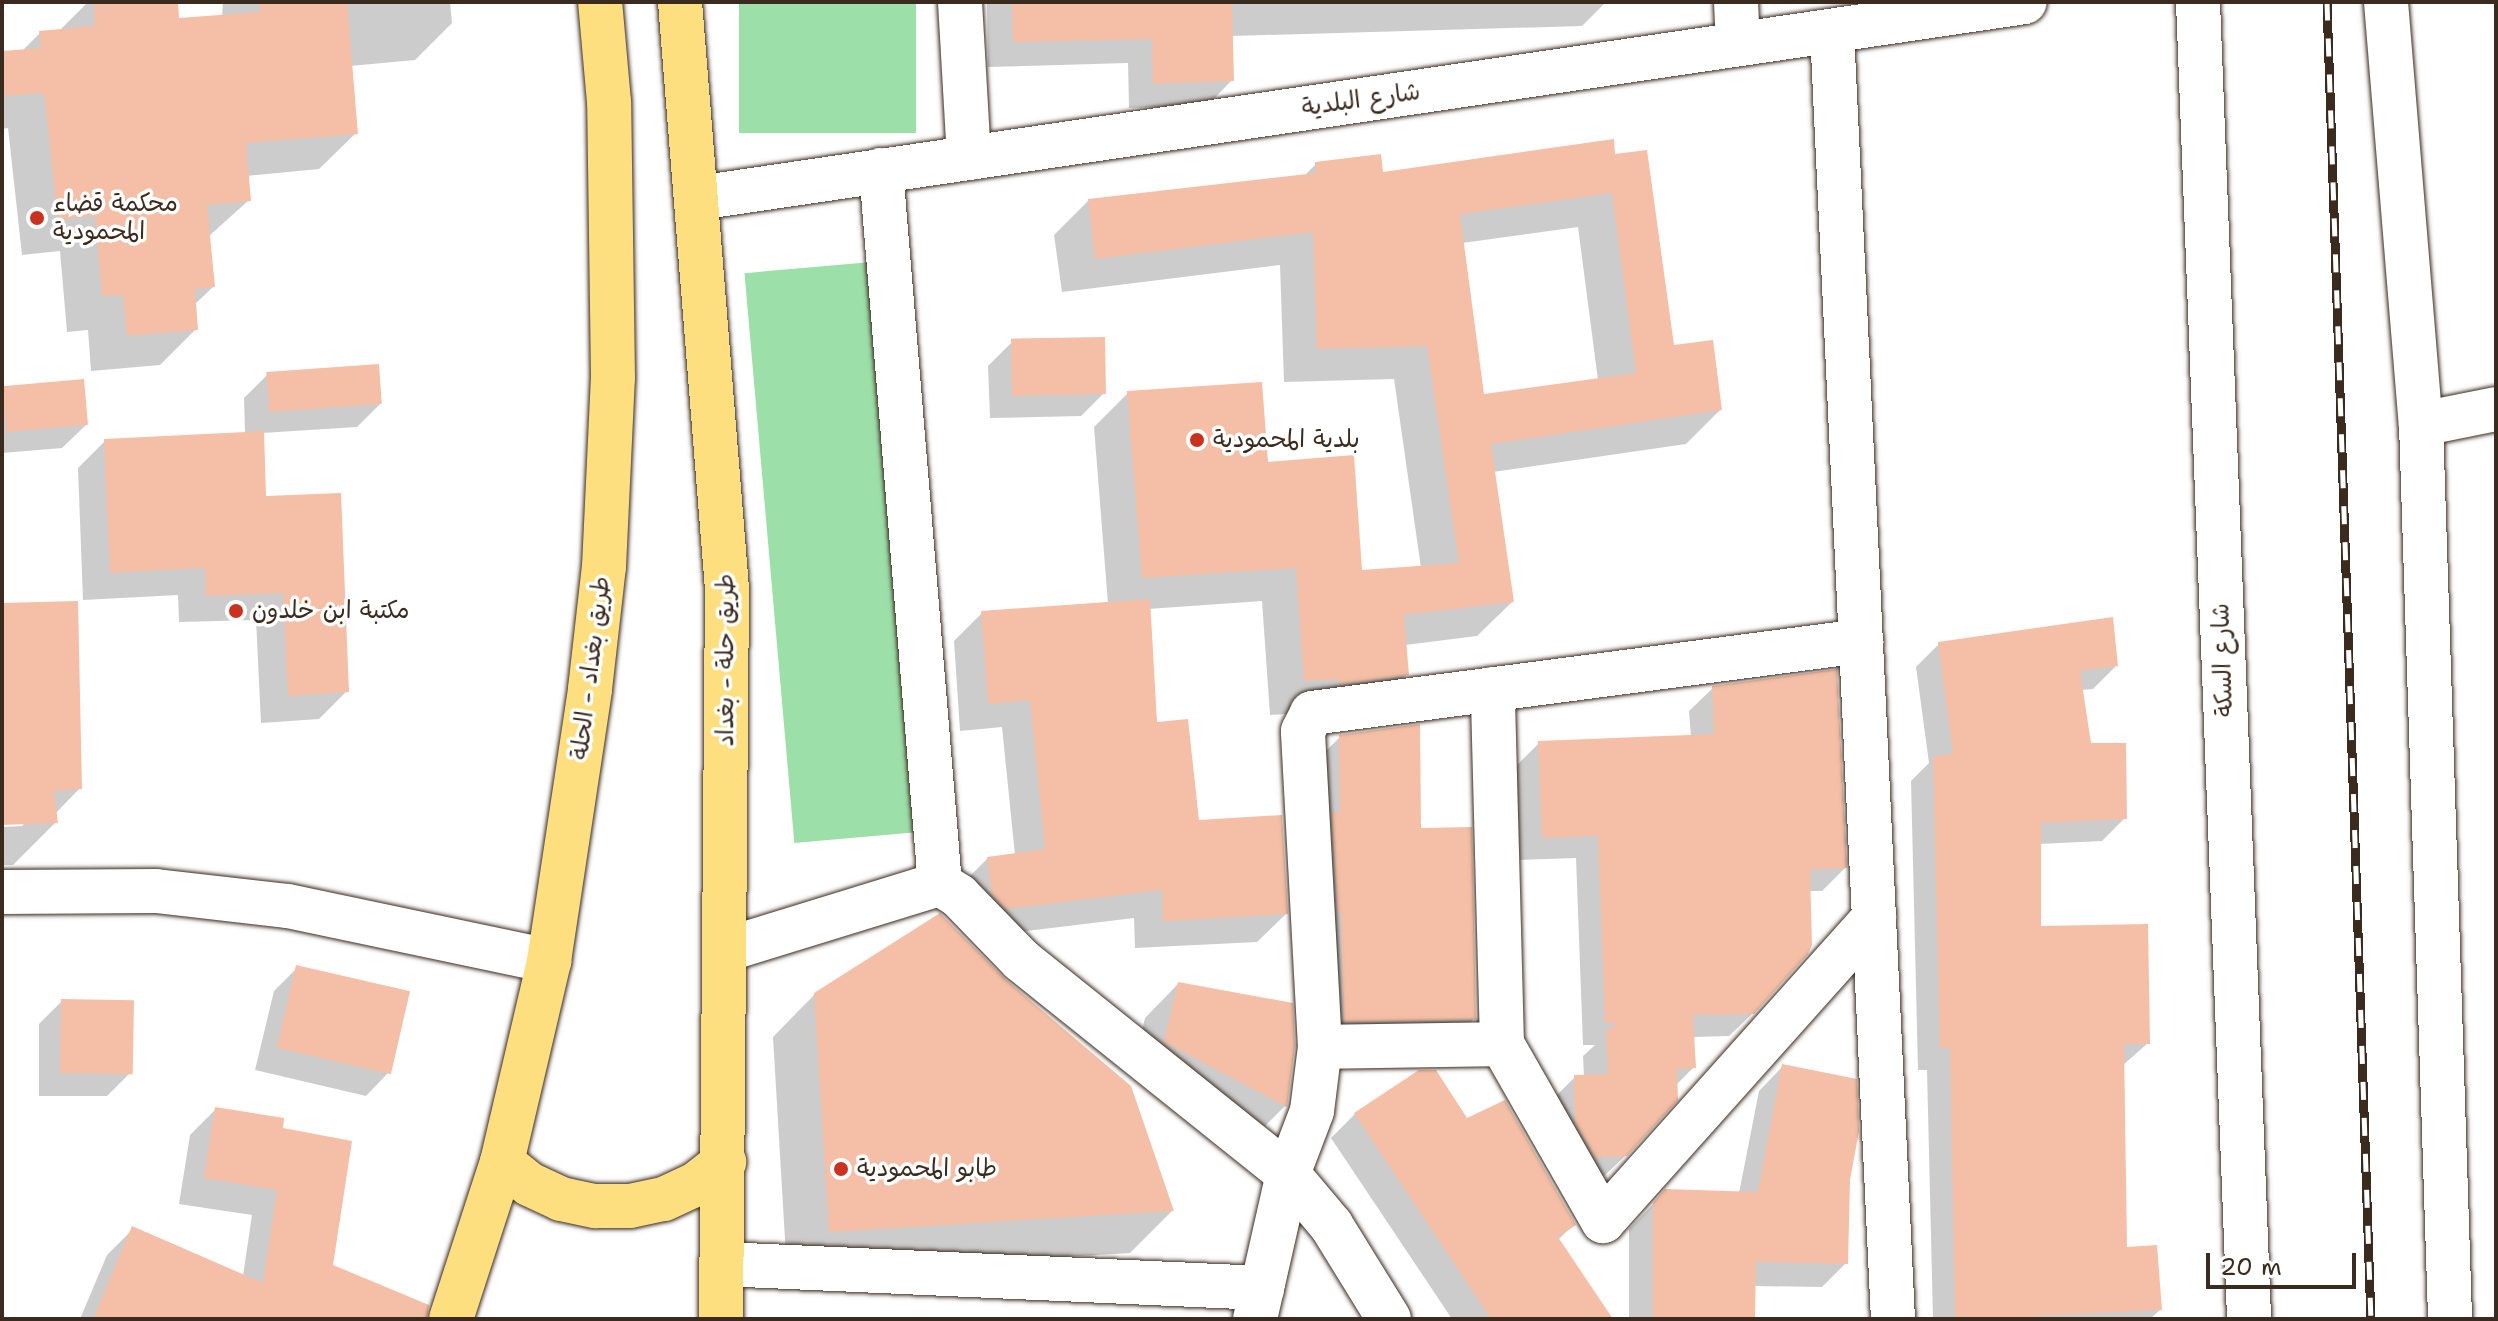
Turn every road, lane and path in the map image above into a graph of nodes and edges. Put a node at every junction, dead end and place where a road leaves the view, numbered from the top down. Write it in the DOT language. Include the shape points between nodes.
graph roads {
  1 [pos="600,2"];
  2 [pos="680,2"];
  3 [pos="960,2"];
  4 [pos="2025,2"];
  5 [pos="2198,2"];
  6 [pos="2386,2"];
  7 [pos="1737,23"];
  8 [pos="1832,31"];
  9 [pos="969,158"];
  10 [pos="881,170"];
  11 [pos="698,198"];
  12 [pos="2496,409"];
  13 [pos="2421,424"];
  14 [pos="1861,641"];
  15 [pos="1493,689"];
  16 [pos="940,884"];
  17 [pos="2,892"];
  18 [pos="1874,918"];
  19 [pos="725,950"];
  20 [pos="549,961"];
  21 [pos="1502,1044"];
  22 [pos="1320,1047"];
  23 [pos="502,1162"];
  24 [pos="724,1162"];
  25 [pos="1288,1174"];
  26 [pos="722,1264"];
  27 [pos="1259,1303"];
  28 [pos="451,1319"];
  29 [pos="721,1319"];
  30 [pos="1389,1319"];
  31 [pos="1893,1319"];
  32 [pos="2249,1319"];
  33 [pos="2450,1319"];
  1 -- 20 [label="main road, طريق بغداد - الحلة" via="609,102 613,378 604,567"];
  2 -- 11 [label="main road, طريق حلة - بغداد"];
  3 -- 9 [label="street"];
  4 -- 8 [label="street, شارع البلدية"];
  5 -- 32 [label="street, شارع السكة"];
  6 -- 13 [label="street"];
  7 -- 8 [label="street, شارع البلدية"];
  7 -- 9 [label="street, شارع البلدية"];
  8 -- 14 [label="street"];
  9 -- 10 [label="street, شارع البلدية"];
  10 -- 11 [label="street, شارع البلدية"];
  10 -- 16 [label="street"];
  11 -- 19 [label="main road, طريق حلة - بغداد" via="727,589"];
  12 -- 13 [label="street"];
  13 -- 33 [label="street"];
  14 -- 15 [label="street"];
  14 -- 18 [label="street"];
  15 -- 21 [label="street"];
  15 -- 22 [label="street" via="1337,707 1312,713 1303,731"];
  16 -- 19 [label="street"];
  16 -- 25 [label="street" via="959,896 1021,960"];
  17 -- 20 [label="street" via="156,891 288,906"];
  18 -- 21 [label="street" via="1603,1221"];
  18 -- 31 [label="street"];
  19 -- 24 [label="main road, طريق حلة - بغداد"];
  20 -- 23 [label="main road, طريق بغداد - الحلة"];
  21 -- 22 [label="street"];
  22 -- 25 [label="street" via="1312,1111"];
  23 -- 24 [label="main road" via="529,1184 561,1199 595,1206 664,1199 696,1184"];
  23 -- 28 [label="main road, طريق بغداد - الحلة"];
  24 -- 26 [label="main road, طريق حلة - بغداد"];
  25 -- 27 [label="street"];
  25 -- 30 [label="street" via="1331,1225"];
  26 -- 27 [label="street"];
  26 -- 29 [label="main road, طريق حلة - بغداد"];
}
